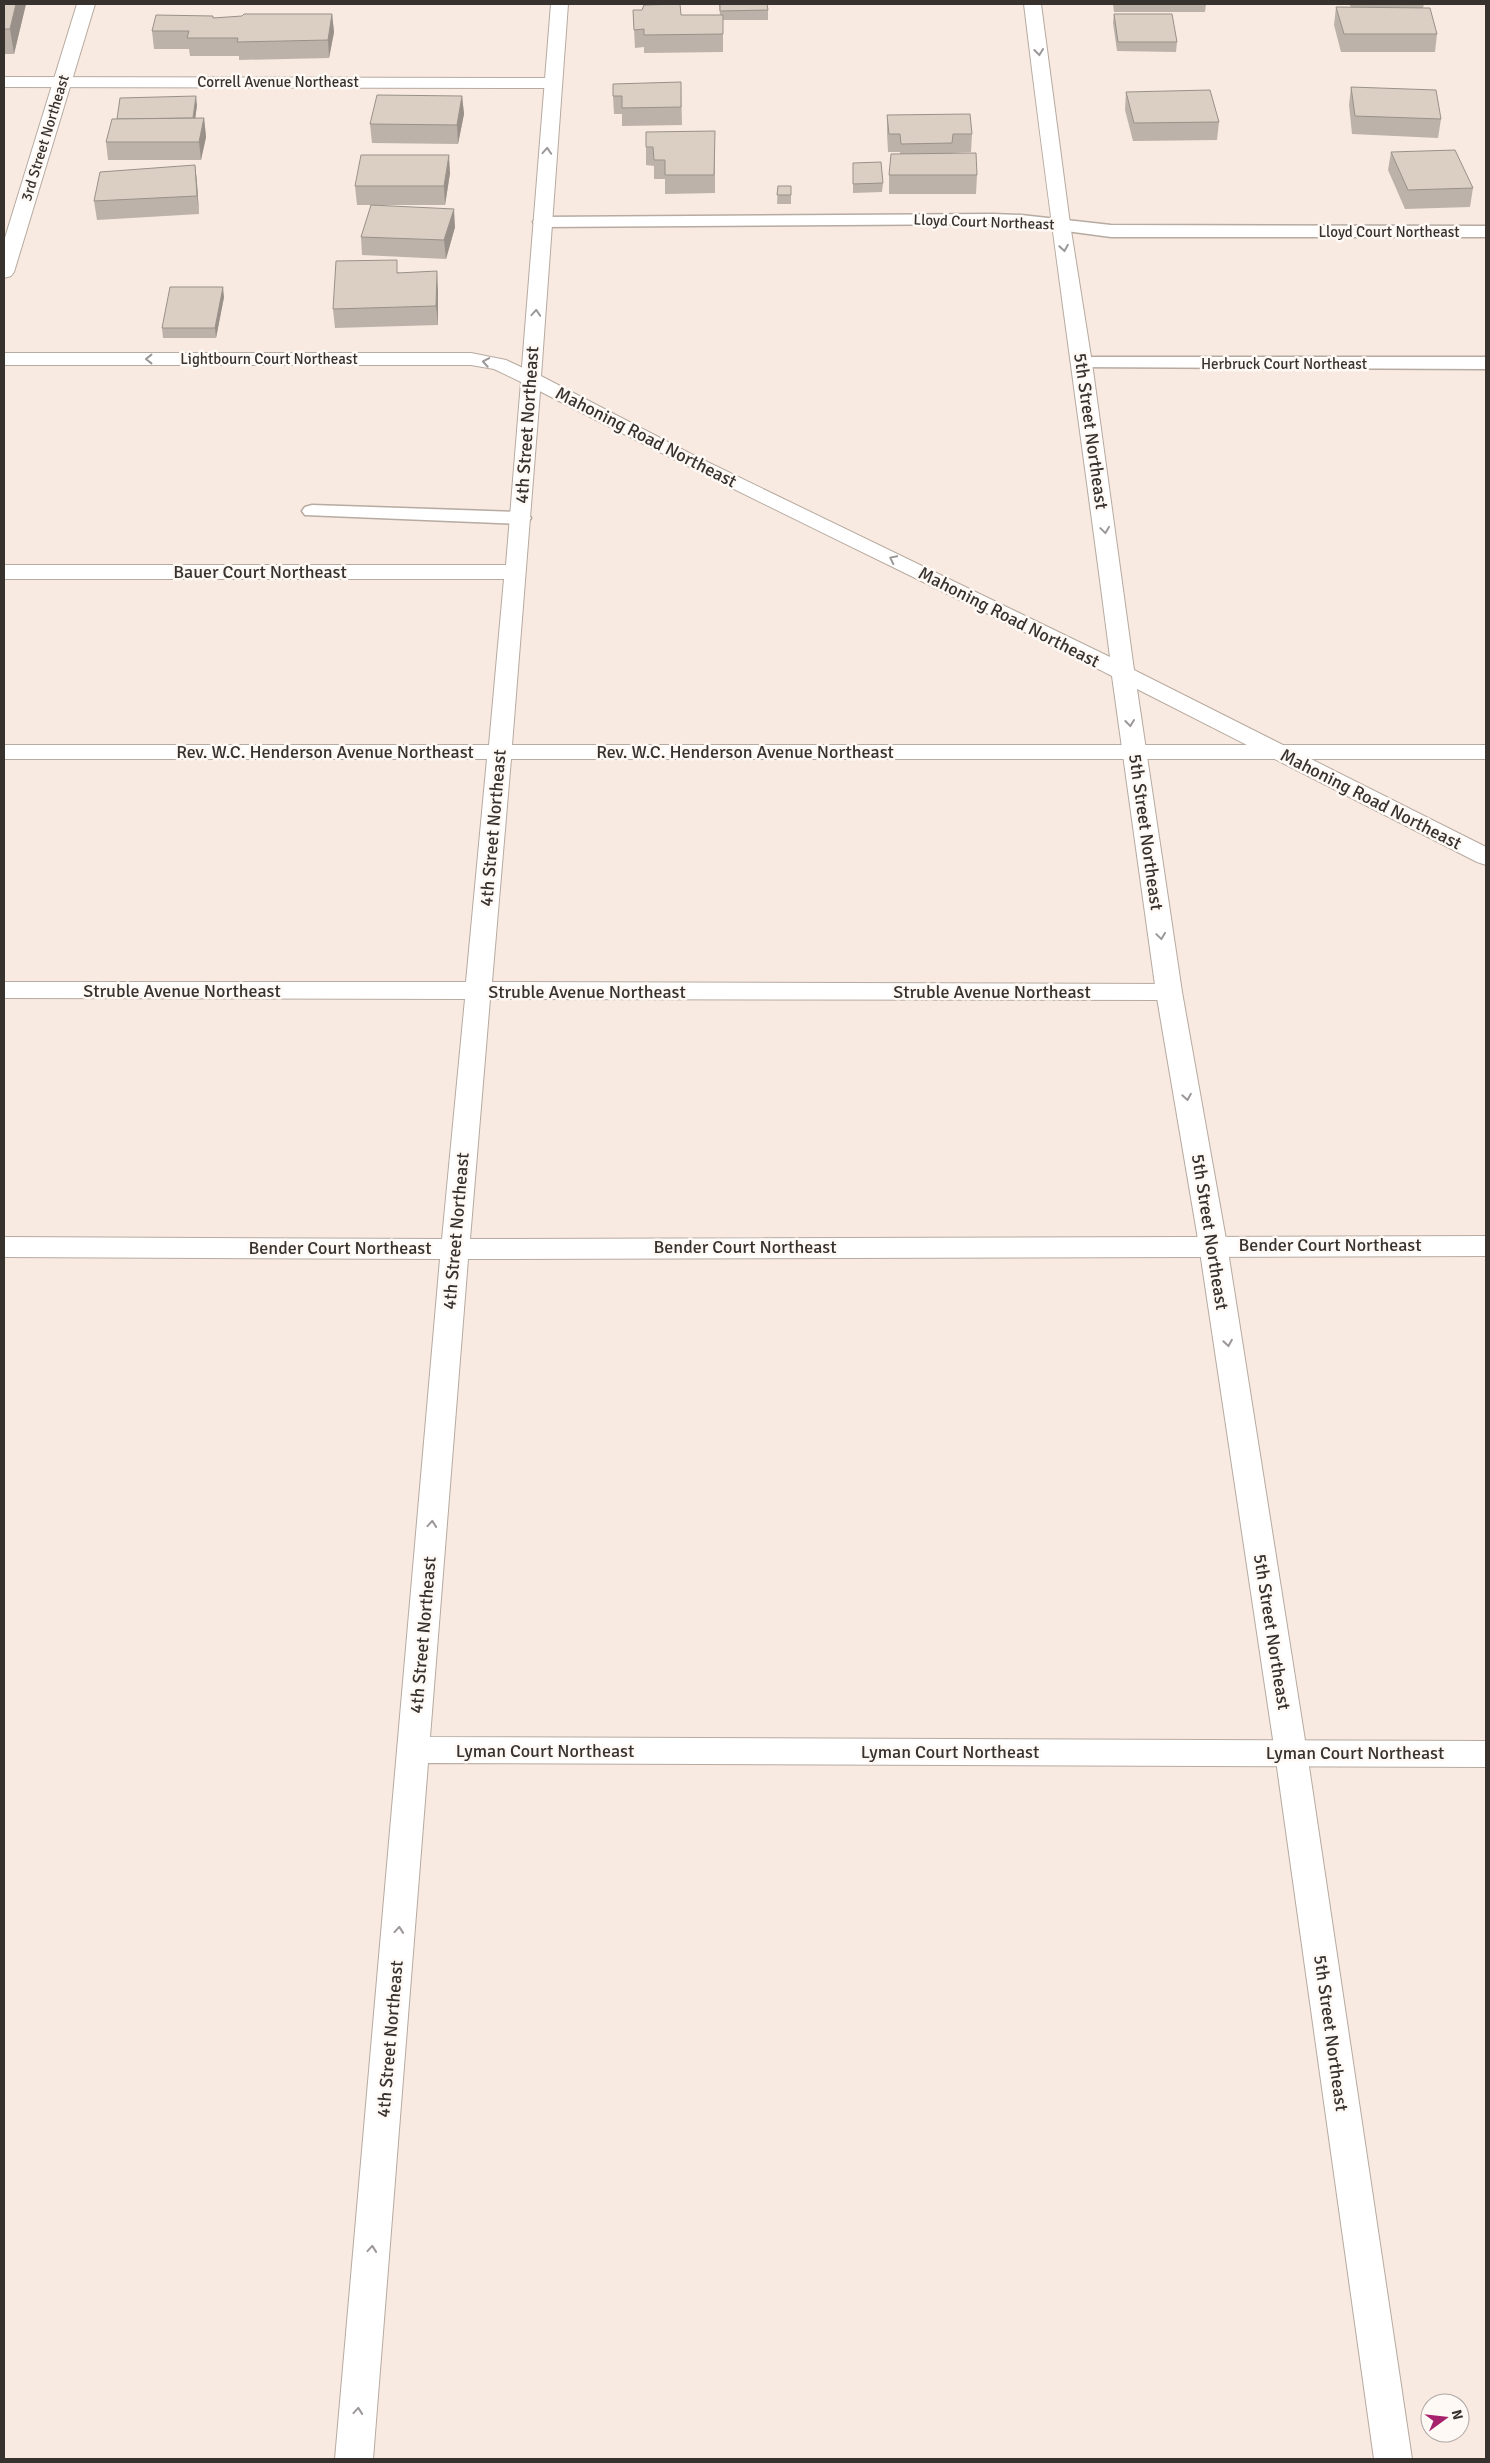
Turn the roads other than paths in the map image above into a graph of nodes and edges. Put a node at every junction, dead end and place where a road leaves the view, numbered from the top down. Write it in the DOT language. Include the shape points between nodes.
graph roads {
  1 [pos="86,4"];
  2 [pos="559,4"];
  3 [pos="1033,4"];
  4 [pos="4,82"];
  5 [pos="62,82"];
  6 [pos="553,83"];
  7 [pos="542,222"];
  8 [pos="1060,224"];
  9 [pos="1486,232"];
  10 [pos="8,243"];
  11 [pos="1486,249"];
  12 [pos="1438,250"];
  13 [pos="4,272"];
  14 [pos="4,359"];
  15 [pos="1082,363"];
  16 [pos="1486,364"];
  17 [pos="531,379"];
  18 [pos="312,511"];
  19 [pos="521,518"];
  20 [pos="4,572"];
  21 [pos="516,572"];
  22 [pos="1125,675"];
  23 [pos="4,752"];
  24 [pos="500,752"];
  25 [pos="1278,752"];
  26 [pos="1486,752"];
  27 [pos="1134,753"];
  28 [pos="1486,857"];
  29 [pos="4,990"];
  30 [pos="477,992"];
  31 [pos="1169,992"];
  32 [pos="1213,1245"];
  33 [pos="1486,1246"];
  34 [pos="4,1247"];
  35 [pos="455,1249"];
  36 [pos="414,1750"];
  37 [pos="1291,1753"];
  38 [pos="1486,1754"];
  39 [pos="354,2459"];
  40 [pos="1393,2459"];
  1 -- 5 [label="street, 3rd Street Northeast"];
  2 -- 6 [label="street, 4th Street Northeast"];
  3 -- 8 [label="street, 5th Street Northeast, one-way"];
  4 -- 5 [label="street, Correll Avenue Northeast"];
  5 -- 6 [label="street, Correll Avenue Northeast"];
  5 -- 10 [label="street, 3rd Street Northeast"];
  7 -- 6 [label="street, 4th Street Northeast, one-way"];
  7 -- 8 [label="lane, Lloyd Court Northeast" via="993,219"];
  17 -- 7 [label="street, 4th Street Northeast, one-way"];
  8 -- 9 [label="lane, Lloyd Court Northeast" via="1111,231"];
  8 -- 15 [label="street, 5th Street Northeast, one-way"];
  10 -- 13 [label="street, 3rd Street Northeast"];
  11 -- 12 [label="lane"];
  17 -- 14 [label="street, Lightbourn Court Northeast, one-way" via="499,364 471,360"];
  15 -- 16 [label="lane, Herbruck Court Northeast"];
  15 -- 22 [label="street, 5th Street Northeast, one-way"];
  17 -- 19 [label="street, 4th Street Northeast"];
  22 -- 17 [label="street, Mahoning Road Northeast, one-way"];
  18 -- 19 [label="lane"];
  19 -- 21 [label="street, 4th Street Northeast"];
  20 -- 21 [label="street, Bauer Court Northeast"];
  21 -- 24 [label="street, 4th Street Northeast"];
  22 -- 25 [label="street, Mahoning Road Northeast"];
  22 -- 27 [label="street, 5th Street Northeast, one-way"];
  23 -- 24 [label="street, Rev. W.C. Henderson Avenue Northeast"];
  24 -- 27 [label="street, Rev. W.C. Henderson Avenue Northeast"];
  24 -- 30 [label="street, 4th Street Northeast"];
  25 -- 26 [label="street, Rev. W.C. Henderson Avenue Northeast"];
  25 -- 27 [label="street, Rev. W.C. Henderson Avenue Northeast"];
  25 -- 28 [label="street, Mahoning Road Northeast"];
  27 -- 31 [label="street, 5th Street Northeast, one-way"];
  29 -- 30 [label="street, Struble Avenue Northeast"];
  30 -- 31 [label="street, Struble Avenue Northeast"];
  30 -- 35 [label="street, 4th Street Northeast"];
  31 -- 32 [label="street, 5th Street Northeast, one-way"];
  32 -- 33 [label="street, Bender Court Northeast"];
  32 -- 35 [label="street, Bender Court Northeast"];
  32 -- 37 [label="street, 5th Street Northeast, one-way"];
  34 -- 35 [label="street, Bender Court Northeast"];
  36 -- 35 [label="street, 4th Street Northeast, one-way"];
  36 -- 37 [label="street, Lyman Court Northeast"];
  39 -- 36 [label="street, 4th Street Northeast, one-way"];
  37 -- 38 [label="street, Lyman Court Northeast"];
  37 -- 40 [label="street, 5th Street Northeast"];
}
